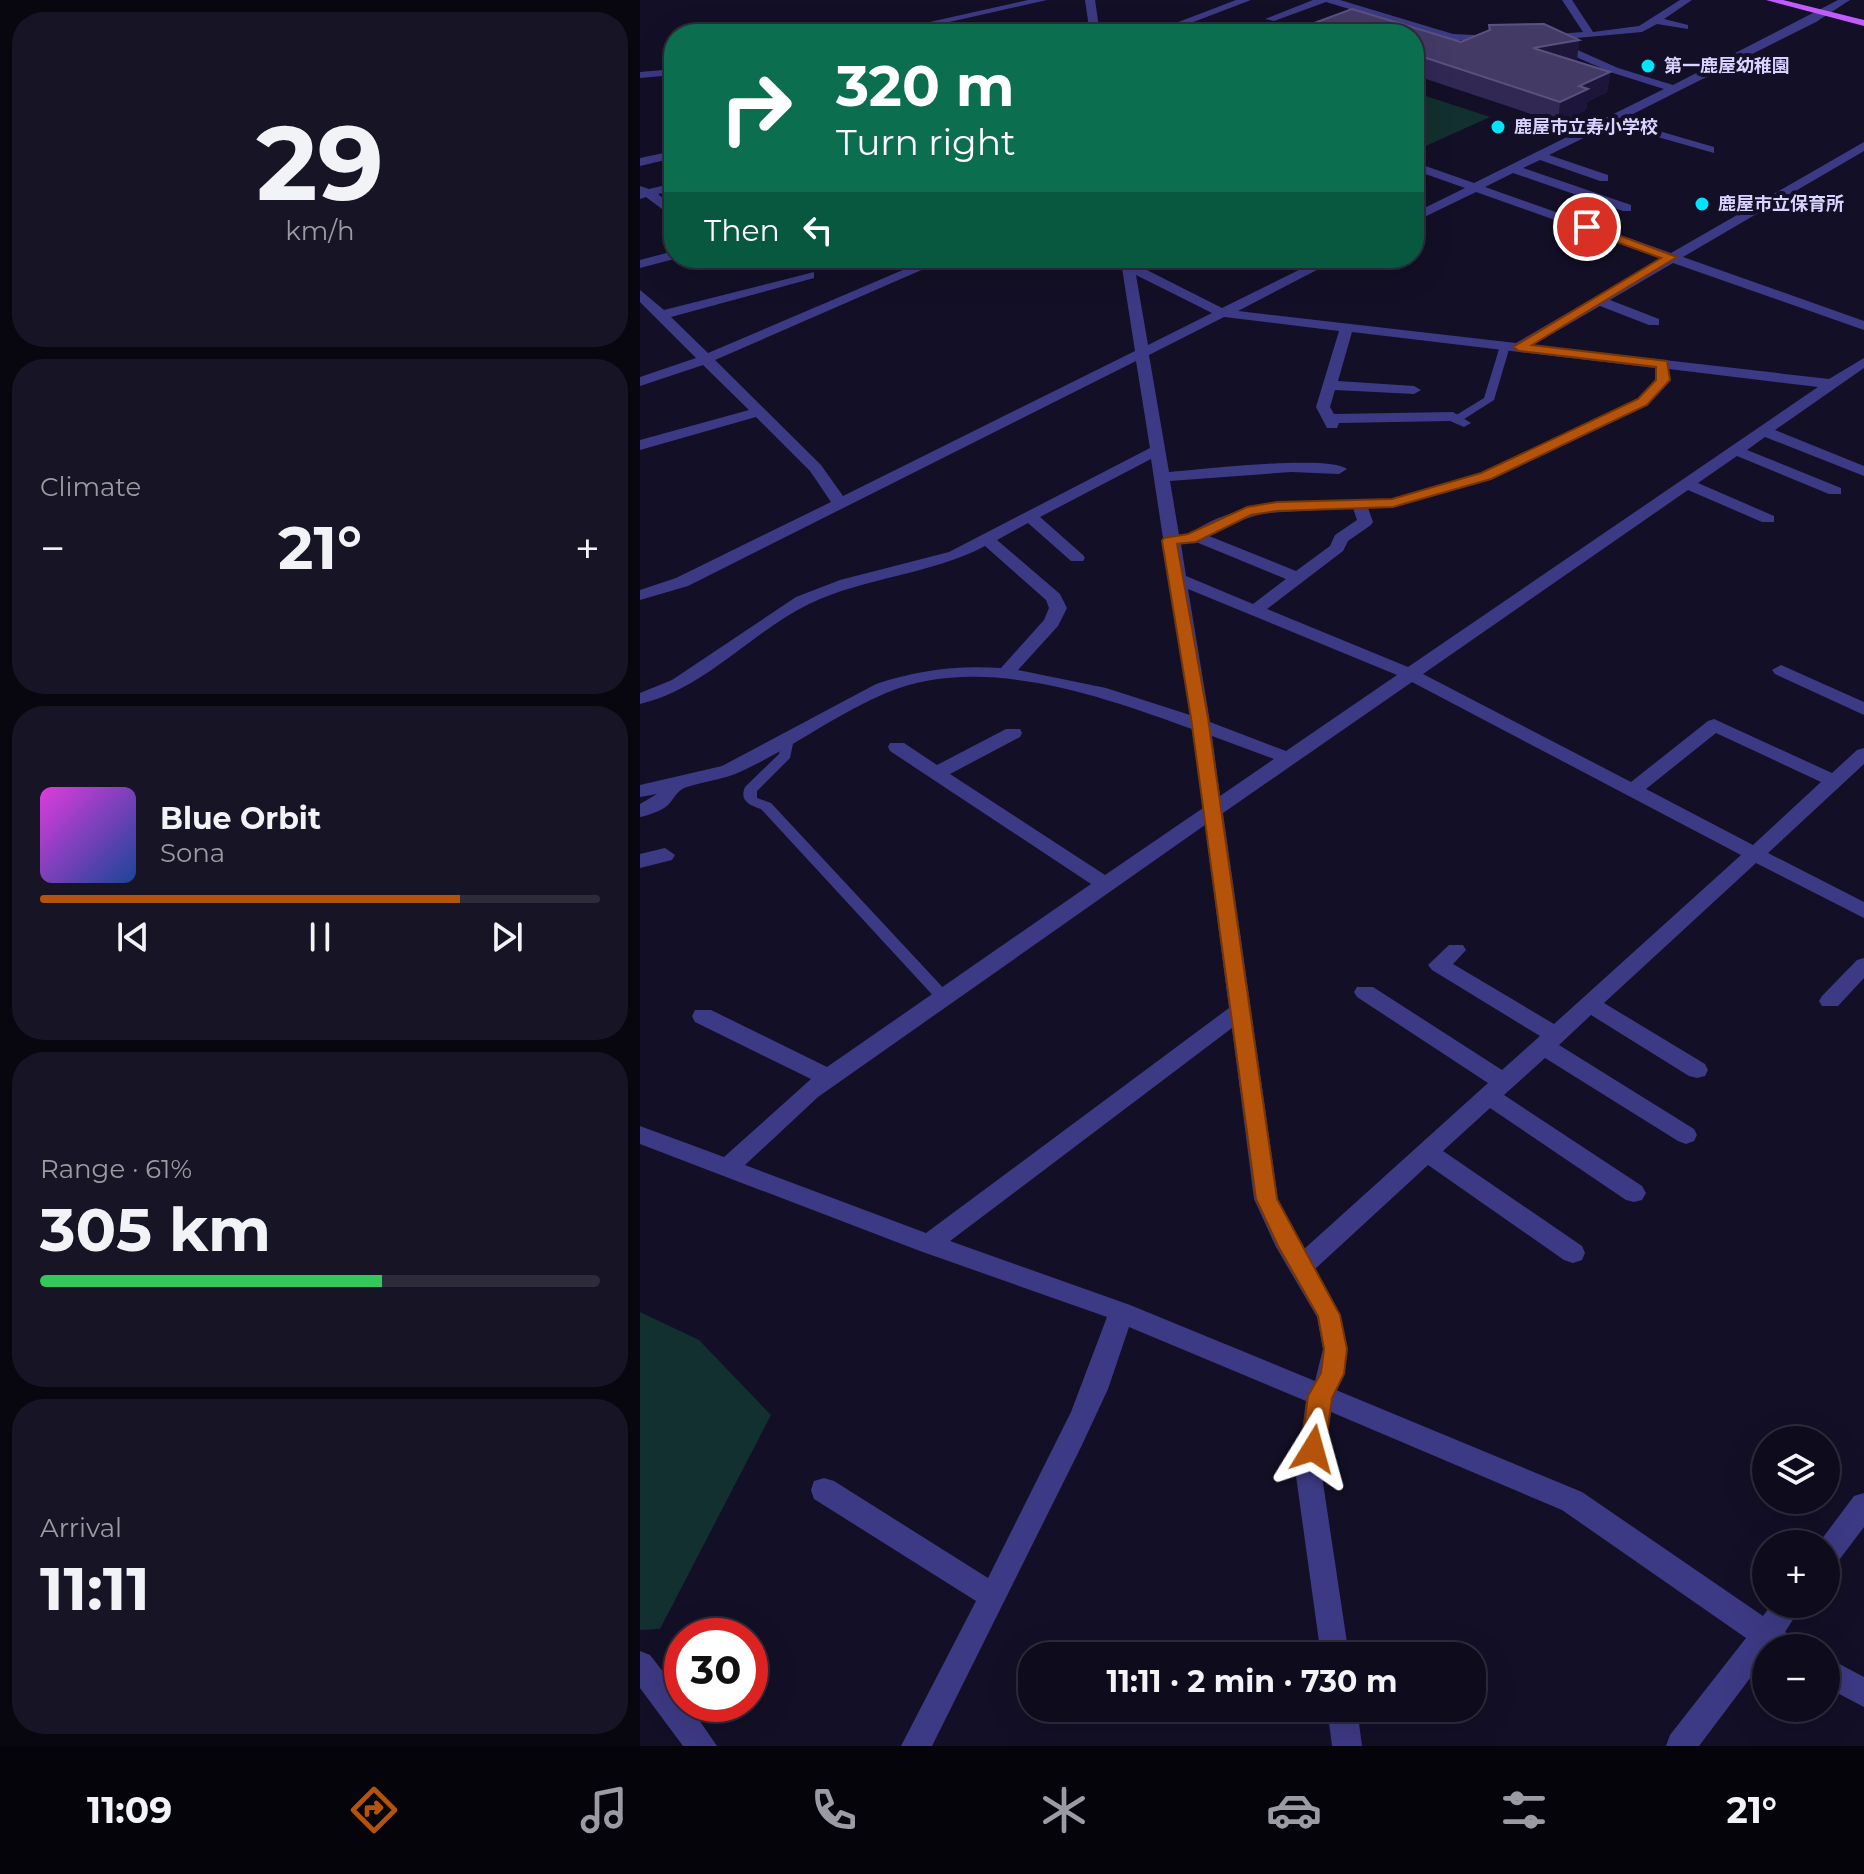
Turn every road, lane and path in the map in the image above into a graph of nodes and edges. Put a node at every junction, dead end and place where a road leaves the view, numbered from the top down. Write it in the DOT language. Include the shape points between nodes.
graph roads {
  1 [pos="1042,0"];
  2 [pos="1090,0"];
  3 [pos="1246,0"];
  4 [pos="1322,0"];
  5 [pos="1329,0"];
  6 [pos="1567,0"];
  7 [pos="1687,0"];
  8 [pos="1771,0"];
  9 [pos="1845,0"];
  10 [pos="1821,12"];
  11 [pos="1371,13"];
  12 [pos="1358,18"];
  13 [pos="1270,19"];
  14 [pos="1657,21"];
  15 [pos="1864,23"];
  16 [pos="930,24"];
  17 [pos="1094,24"];
  18 [pos="1180,24"];
  19 [pos="1408,24"];
  20 [pos="1684,27"];
  21 [pos="1424,29"];
  22 [pos="1590,35"];
  23 [pos="1529,38"];
  24 [pos="1542,38"];
  25 [pos="1502,39"];
  26 [pos="664,73"];
  27 [pos="640,75"];
  28 [pos="1672,88"];
  29 [pos="1610,120"];
  30 [pos="1864,146"];
  31 [pos="1710,150"];
  32 [pos="1539,156"];
  33 [pos="664,157"];
  34 [pos="640,162"];
  35 [pos="1513,169"];
  36 [pos="1424,170"];
  37 [pos="1604,178"];
  38 [pos="1476,188"];
  39 [pos="664,189"];
  40 [pos="643,193"];
  41 [pos="664,207"];
  42 [pos="1627,208"];
  43 [pos="1424,213"];
  44 [pos="1671,257"];
  45 [pos="664,258"];
  46 [pos="640,264"];
  47 [pos="919,268"];
  48 [pos="1128,268"];
  49 [pos="1138,268"];
  50 [pos="1313,268"];
  51 [pos="809,275"];
  52 [pos="640,294"];
  53 [pos="1598,300"];
  54 [pos="1222,313"];
  55 [pos="661,315"];
  56 [pos="1654,322"];
  57 [pos="1864,326"];
  58 [pos="1347,327"];
  59 [pos="1512,347"];
  60 [pos="1142,354"];
  61 [pos="706,359"];
  62 [pos="1864,362"];
  63 [pos="1662,364"];
  64 [pos="640,382"];
  65 [pos="1832,384"];
  66 [pos="1329,385"];
  67 [pos="1414,390"];
  68 [pos="759,412"];
  69 [pos="1461,421"];
  70 [pos="1763,431"];
  71 [pos="640,445"];
  72 [pos="1159,449"];
  73 [pos="1735,450"];
  74 [pos="1339,469"];
  75 [pos="1864,471"];
  76 [pos="1486,476"];
  77 [pos="1162,477"];
  78 [pos="1687,484"];
  79 [pos="1835,491"];
  80 [pos="840,503"];
  81 [pos="1360,505"];
  82 [pos="1031,517"];
  83 [pos="1768,519"];
  84 [pos="988,540"];
  85 [pos="1180,540"];
  86 [pos="1077,558"];
  87 [pos="1176,578"];
  88 [pos="1298,578"];
  89 [pos="640,595"];
  90 [pos="1255,610"];
  91 [pos="1781,670"];
  92 [pos="1004,675"];
  93 [pos="1412,675"];
  94 [pos="640,699"];
  95 [pos="1864,709"];
  96 [pos="1201,727"];
  97 [pos="1013,733"];
  98 [pos="788,739"];
  99 [pos="897,747"];
  100 [pos="1864,754"];
  101 [pos="1290,759"];
  102 [pos="937,773"];
  103 [pos="1840,776"];
  104 [pos="1864,781"];
  105 [pos="677,783"];
  106 [pos="640,791"];
  107 [pos="1632,791"];
  108 [pos="640,811"];
  109 [pos="1213,813"];
  110 [pos="1753,854"];
  111 [pos="665,855"];
  112 [pos="640,861"];
  113 [pos="1106,885"];
  114 [pos="1864,911"];
  115 [pos="1456,950"];
  116 [pos="1864,965"];
  117 [pos="1365,992"];
  118 [pos="943,997"];
  119 [pos="1830,1001"];
  120 [pos="1589,1004"];
  121 [pos="1242,1009"];
  122 [pos="703,1016"];
  123 [pos="1549,1041"];
  124 [pos="1697,1070"];
  125 [pos="829,1078"];
  126 [pos="1496,1089"];
  127 [pos="640,1135"];
  128 [pos="1686,1135"];
  129 [pos="1427,1152"];
  130 [pos="729,1166"];
  131 [pos="1634,1193"];
  132 [pos="929,1244"];
  133 [pos="1573,1253"];
  134 [pos="1302,1266"];
  135 [pos="1121,1312"];
  136 [pos="1320,1396"];
  137 [pos="824,1490"];
  138 [pos="1864,1505"];
  139 [pos="1840,1537"];
  140 [pos="994,1597"];
  141 [pos="1763,1634"];
  142 [pos="1333,1642"];
  143 [pos="640,1665"];
  144 [pos="1752,1667"];
  145 [pos="1840,1679"];
  146 [pos="1864,1693"];
  147 [pos="1344,1722"];
  148 [pos="702,1746"];
  149 [pos="916,1746"];
  150 [pos="1347,1746"];
  151 [pos="1681,1746"];
  1 -- 16 [label="street"];
  2 -- 17 [label="street"];
  3 -- 18 [label="street"];
  4 -- 13 [label="street"];
  5 -- 11 [label="street"];
  6 -- 22 [label="street"];
  7 -- 14 [label="street"];
  8 -- 10 [label="main road"];
  9 -- 10 [label="street"];
  10 -- 15 [label="main road"];
  10 -- 28 [label="street"];
  11 -- 12 [label="street"];
  11 -- 19 [label="street"];
  14 -- 20 [label="street"];
  14 -- 22 [label="street" via="1634,31"];
  21 -- 25 [label="street" via="1462,40"];
  22 -- 24 [label="street"];
  23 -- 24 [label="street"];
  24 -- 28 [label="street" via="1614,70"];
  26 -- 27 [label="street"];
  28 -- 29 [label="street"];
  29 -- 31 [label="street"];
  29 -- 32 [label="street"];
  30 -- 44 [label="street"];
  32 -- 35 [label="street"];
  32 -- 37 [label="street"];
  33 -- 34 [label="street"];
  35 -- 38 [label="street"];
  35 -- 42 [label="street"];
  36 -- 38 [label="street"];
  38 -- 43 [label="street"];
  38 -- 44 [label="street"];
  39 -- 40 [label="street"];
  40 -- 41 [label="street"];
  44 -- 53 [label="street"];
  44 -- 57 [label="street"];
  45 -- 46 [label="street"];
  47 -- 61 [label="street"];
  48 -- 60 [label="street"];
  49 -- 54 [label="street"];
  50 -- 54 [label="street"];
  51 -- 55 [label="street"];
  52 -- 55 [label="street"];
  53 -- 56 [label="street"];
  53 -- 59 [label="street"];
  54 -- 58 [label="street"];
  54 -- 60 [label="street"];
  55 -- 61 [label="street"];
  58 -- 59 [label="street"];
  58 -- 66 [label="street"];
  59 -- 63 [label="street"];
  59 -- 69 [label="lane" via="1489,400"];
  60 -- 72 [label="street"];
  60 -- 80 [label="street"];
  61 -- 64 [label="street"];
  61 -- 68 [label="street"];
  62 -- 65 [label="street"];
  63 -- 65 [label="street"];
  63 -- 76 [label="street" via="1663,380 1642,402"];
  65 -- 70 [label="street"];
  66 -- 67 [label="street"];
  66 -- 69 [label="street" via="1323,407 1330,422 1453,416"];
  68 -- 71 [label="street"];
  68 -- 80 [label="street" via="816,468"];
  70 -- 73 [label="street"];
  70 -- 75 [label="street"];
  72 -- 77 [label="street"];
  72 -- 82 [label="street"];
  73 -- 78 [label="street"];
  73 -- 79 [label="street"];
  74 -- 77 [label="street" via="1291,467"];
  76 -- 81 [label="lane" via="1393,503"];
  77 -- 85 [label="street"];
  78 -- 83 [label="street"];
  78 -- 93 [label="street"];
  80 -- 89 [label="street" via="682,582"];
  81 -- 85 [label="lane" via="1247,512"];
  81 -- 88 [label="street" via="1365,522"];
  82 -- 84 [label="street"];
  82 -- 86 [label="street"];
  84 -- 92 [label="street" via="1054,598 1058,608 1052,622"];
  84 -- 94 [label="street" via="802,601 678,684"];
  85 -- 87 [label="street"];
  85 -- 88 [label="street" via="1198,537"];
  87 -- 90 [label="street"];
  87 -- 96 [label="street"];
  88 -- 90 [label="street"];
  90 -- 93 [label="street"];
  91 -- 95 [label="street"];
  92 -- 96 [label="street" via="1090,690"];
  92 -- 98 [label="street" via="939,674 901,681"];
  93 -- 101 [label="street"];
  93 -- 107 [label="street"];
  96 -- 101 [label="street"];
  96 -- 109 [label="street"];
  97 -- 102 [label="street"];
  98 -- 105 [label="street" via="736,767"];
  98 -- 118 [label="lane" via="785,755 750,790 751,800 766,806"];
  99 -- 102 [label="street"];
  100 -- 103 [label="street"];
  101 -- 109 [label="street"];
  102 -- 113 [label="street"];
  103 -- 104 [label="street"];
  103 -- 107 [label="street" via="1714,725"];
  103 -- 110 [label="street"];
  105 -- 106 [label="street"];
  105 -- 108 [label="street" via="659,803"];
  107 -- 110 [label="street"];
  109 -- 113 [label="street"];
  109 -- 121 [label="street"];
  110 -- 114 [label="street"];
  110 -- 120 [label="street"];
  111 -- 112 [label="street"];
  113 -- 118 [label="street"];
  115 -- 123 [label="street" via="1439,965"];
  116 -- 119 [label="street"];
  117 -- 126 [label="street"];
  118 -- 125 [label="street"];
  120 -- 123 [label="street"];
  120 -- 124 [label="street"];
  121 -- 132 [label="street"];
  121 -- 134 [label="street" via="1266,1199"];
  122 -- 125 [label="street"];
  123 -- 126 [label="street"];
  123 -- 128 [label="street"];
  125 -- 130 [label="street"];
  126 -- 129 [label="street"];
  126 -- 131 [label="street"];
  127 -- 130 [label="street"];
  129 -- 133 [label="street"];
  129 -- 134 [label="street"];
  130 -- 132 [label="street"];
  132 -- 135 [label="street"];
  134 -- 136 [label="street" via="1329,1315 1336,1349 1332,1374"];
  135 -- 136 [label="street"];
  135 -- 140 [label="street" via="1110,1357"];
  136 -- 141 [label="street" via="1572,1501"];
  136 -- 142 [label="street" via="1309,1476"];
  137 -- 140 [label="street"];
  138 -- 139 [label="street"];
  140 -- 149 [label="street"];
  143 -- 148 [label="street"];
  144 -- 151 [label="street"];
  145 -- 146 [label="street"];
  147 -- 150 [label="street"];
}
